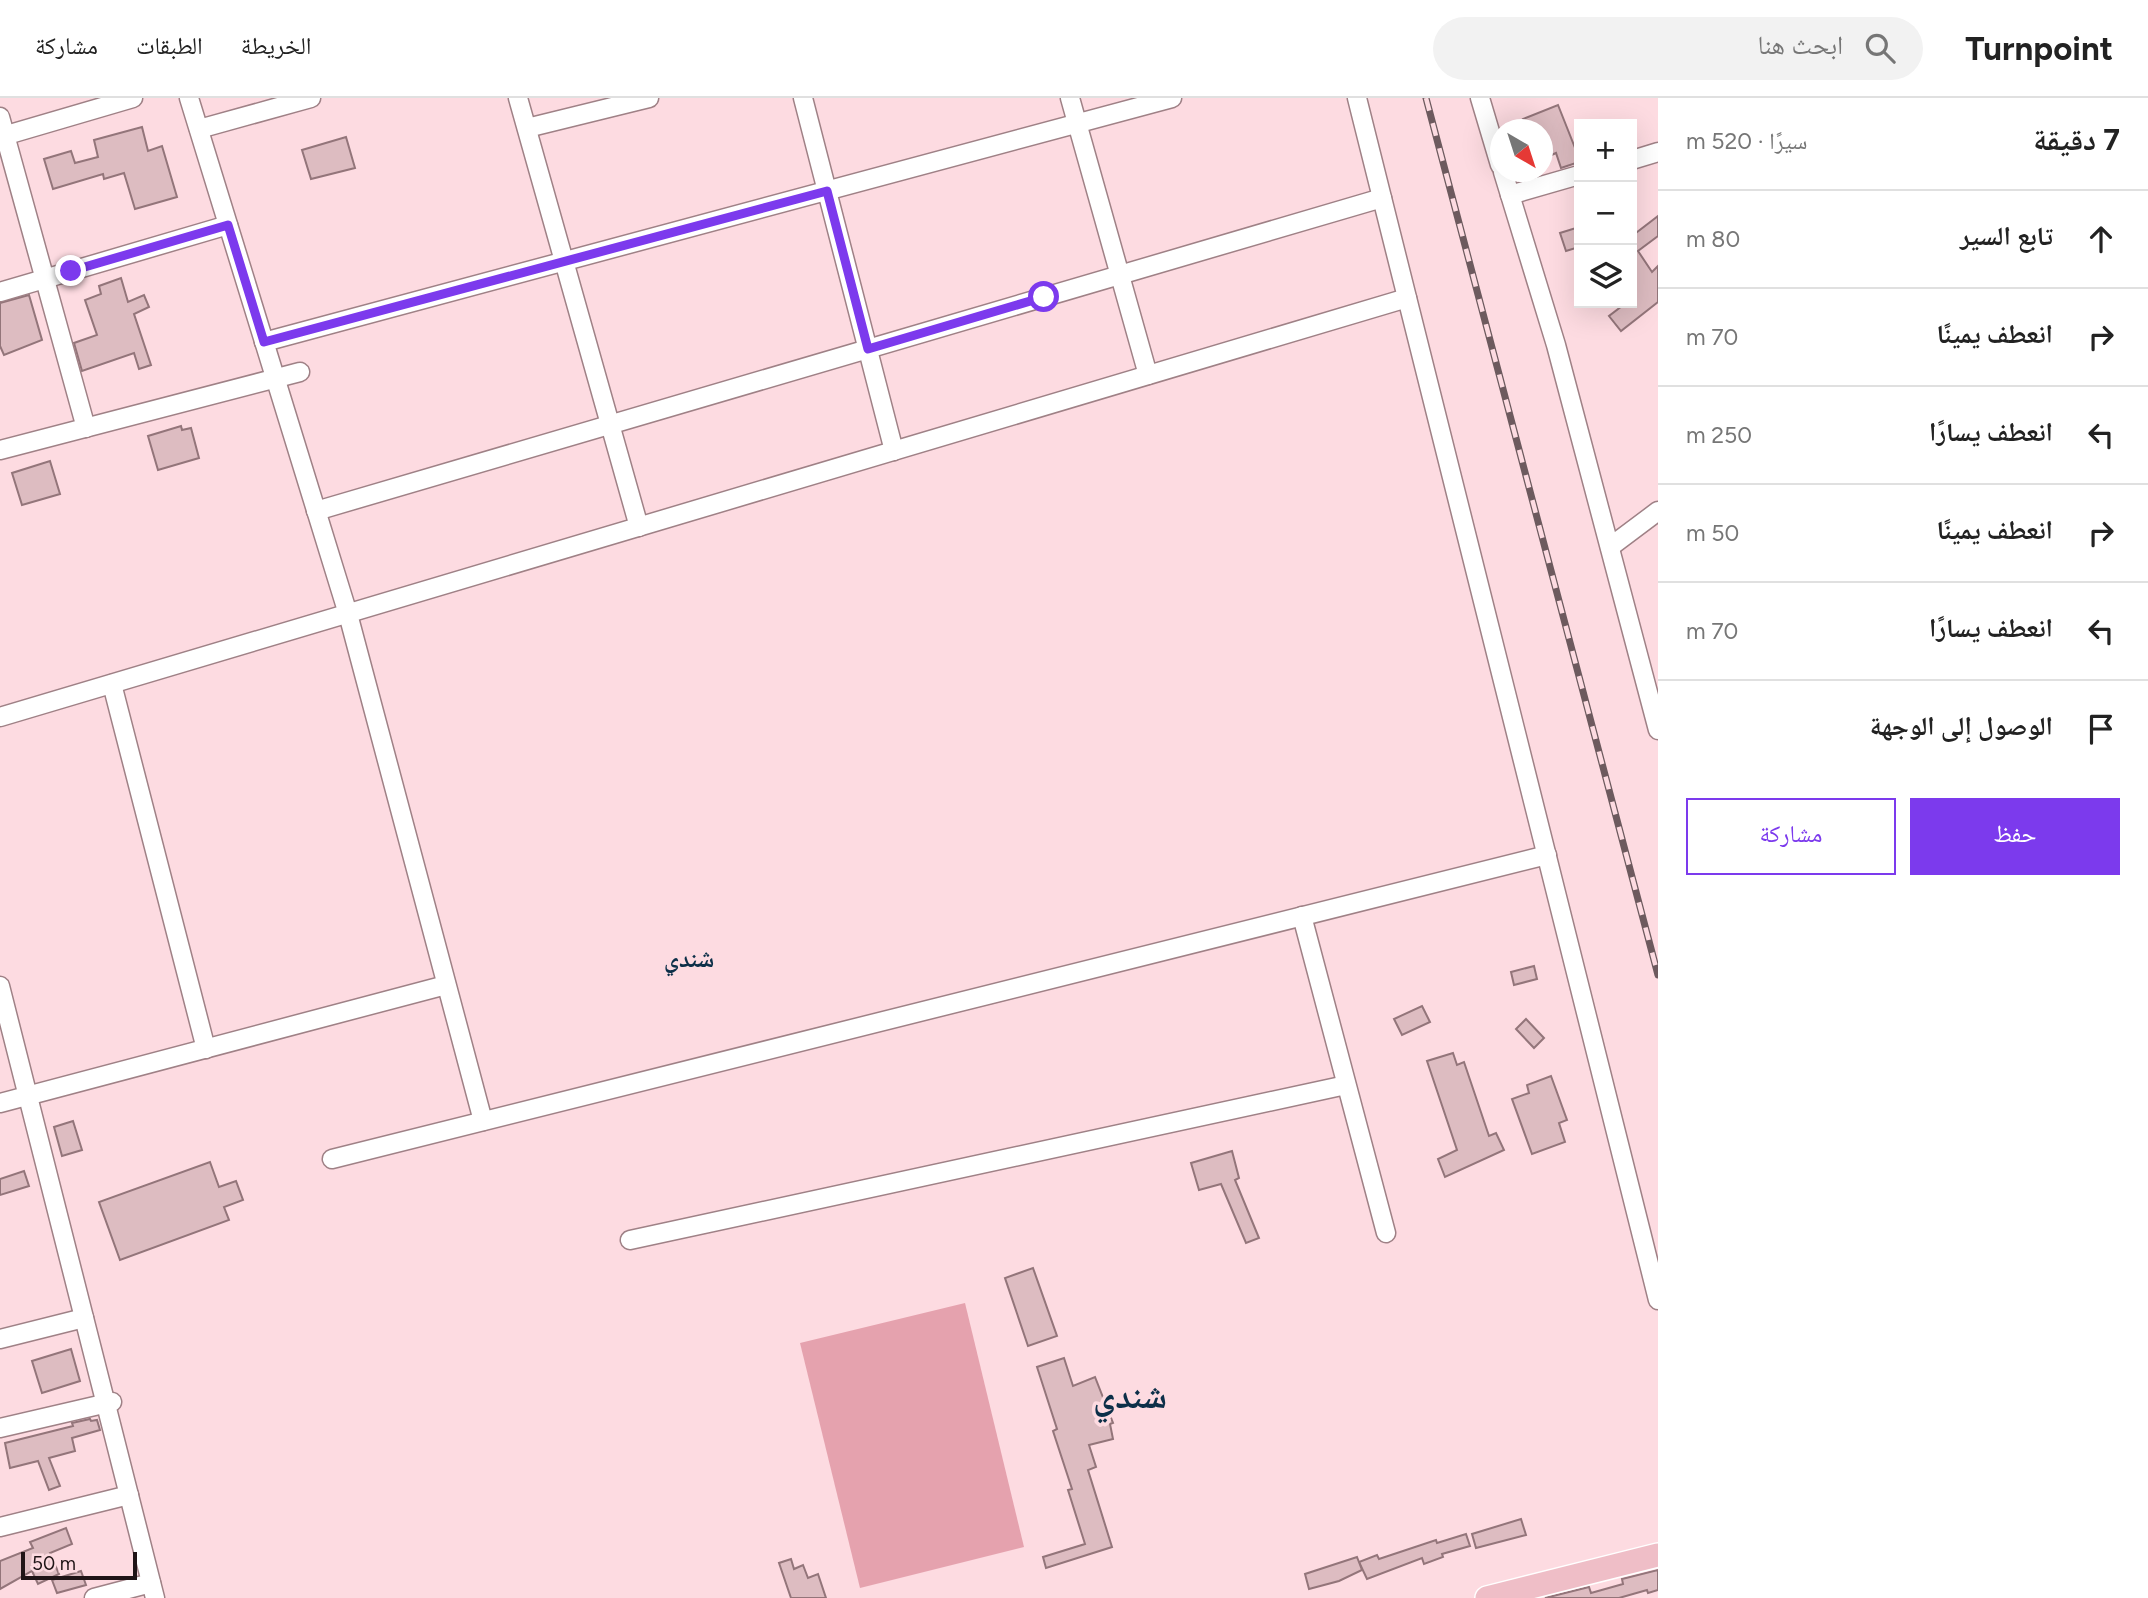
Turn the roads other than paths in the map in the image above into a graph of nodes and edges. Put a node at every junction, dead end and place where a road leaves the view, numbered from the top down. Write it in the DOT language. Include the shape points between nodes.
graph roads {
  1 [pos="133,98"];
  2 [pos="189,98"];
  3 [pos="311,98"];
  4 [pos="518,98"];
  5 [pos="649,98"];
  6 [pos="803,98"];
  7 [pos="1070,98"];
  8 [pos="1172,98"];
  9 [pos="1357,98"];
  10 [pos="1480,98"];
  11 [pos="1078,123"];
  12 [pos="527,128"];
  13 [pos="199,129"];
  14 [pos="2,130"];
  15 [pos="1490,132"];
  16 [pos="1658,152"];
  17 [pos="1637,158"];
  18 [pos="1574,176"];
  19 [pos="1506,182"];
  20 [pos="827,191"];
  21 [pos="1510,195"];
  22 [pos="1382,198"];
  23 [pos="228,225"];
  24 [pos="564,261"];
  25 [pos="1120,275"];
  26 [pos="45,279"];
  27 [pos="0,292"];
  28 [pos="1407,298"];
  29 [pos="264,342"];
  30 [pos="868,349"];
  31 [pos="300,372"];
  32 [pos="1148,375"];
  33 [pos="276,378"];
  34 [pos="610,425"];
  35 [pos="86,428"];
  36 [pos="0,450"];
  37 [pos="894,451"];
  38 [pos="316,511"];
  39 [pos="1658,511"];
  40 [pos="639,527"];
  41 [pos="1609,547"];
  42 [pos="348,614"];
  43 [pos="112,684"];
  44 [pos="0,717"];
  45 [pos="1658,730"];
  46 [pos="1547,855"];
  47 [pos="1302,916"];
  48 [pos="446,985"];
  49 [pos="0,989"];
  50 [pos="206,1049"];
  51 [pos="1346,1085"];
  52 [pos="28,1096"];
  53 [pos="0,1103"];
  54 [pos="483,1121"];
  55 [pos="332,1159"];
  56 [pos="1386,1233"];
  57 [pos="630,1240"];
  58 [pos="1658,1300"];
  59 [pos="84,1318"];
  60 [pos="0,1339"];
  61 [pos="109,1403"];
  62 [pos="0,1427"];
  63 [pos="129,1495"];
  64 [pos="0,1527"];
  65 [pos="1658,1555"];
  66 [pos="153,1590"];
  67 [pos="94,1598"];
  68 [pos="1487,1598"];
  1 -- 14 [label="street"];
  2 -- 13 [label="street"];
  3 -- 13 [label="street"];
  4 -- 12 [label="street"];
  5 -- 12 [label="street"];
  6 -- 20 [label="street"];
  7 -- 11 [label="street"];
  8 -- 11 [label="street"];
  9 -- 22 [label="street"];
  10 -- 15 [label="street"];
  11 -- 20 [label="street"];
  11 -- 25 [label="street"];
  12 -- 24 [label="street"];
  13 -- 23 [label="street"];
  14 -- 26 [label="street"];
  16 -- 17 [label="street"];
  18 -- 21 [label="street"];
  19 -- 21 [label="street"];
  20 -- 24 [label="street"];
  20 -- 30 [label="street"];
  21 -- 41 [label="street" via="1556,345"];
  22 -- 25 [label="street"];
  22 -- 28 [label="street"];
  23 -- 26 [label="street"];
  23 -- 29 [label="street"];
  24 -- 29 [label="street"];
  24 -- 34 [label="street"];
  25 -- 30 [label="street"];
  25 -- 32 [label="street"];
  26 -- 27 [label="street"];
  26 -- 35 [label="street"];
  28 -- 32 [label="street"];
  28 -- 46 [label="street"];
  29 -- 33 [label="street"];
  30 -- 34 [label="street"];
  30 -- 37 [label="street"];
  31 -- 33 [label="street"];
  32 -- 37 [label="street"];
  33 -- 35 [label="street"];
  33 -- 38 [label="street"];
  34 -- 38 [label="street"];
  34 -- 40 [label="street"];
  35 -- 36 [label="street"];
  37 -- 40 [label="street"];
  38 -- 42 [label="street"];
  39 -- 41 [label="street"];
  40 -- 42 [label="street"];
  41 -- 45 [label="street"];
  42 -- 43 [label="street"];
  42 -- 48 [label="street"];
  43 -- 44 [label="street"];
  43 -- 50 [label="street"];
  46 -- 47 [label="street"];
  46 -- 58 [label="street"];
  47 -- 51 [label="street"];
  47 -- 54 [label="street"];
  48 -- 50 [label="street"];
  48 -- 54 [label="street"];
  49 -- 52 [label="street"];
  50 -- 52 [label="street"];
  51 -- 56 [label="street"];
  51 -- 57 [label="street"];
  52 -- 53 [label="street"];
  52 -- 59 [label="street"];
  54 -- 55 [label="street"];
  59 -- 60 [label="street"];
  59 -- 61 [label="street"];
  61 -- 62 [label="street"];
  61 -- 63 [label="street"];
  63 -- 64 [label="street"];
  63 -- 66 [label="street"];
  65 -- 68 [label="main road"];
  66 -- 67 [label="street"];
}
